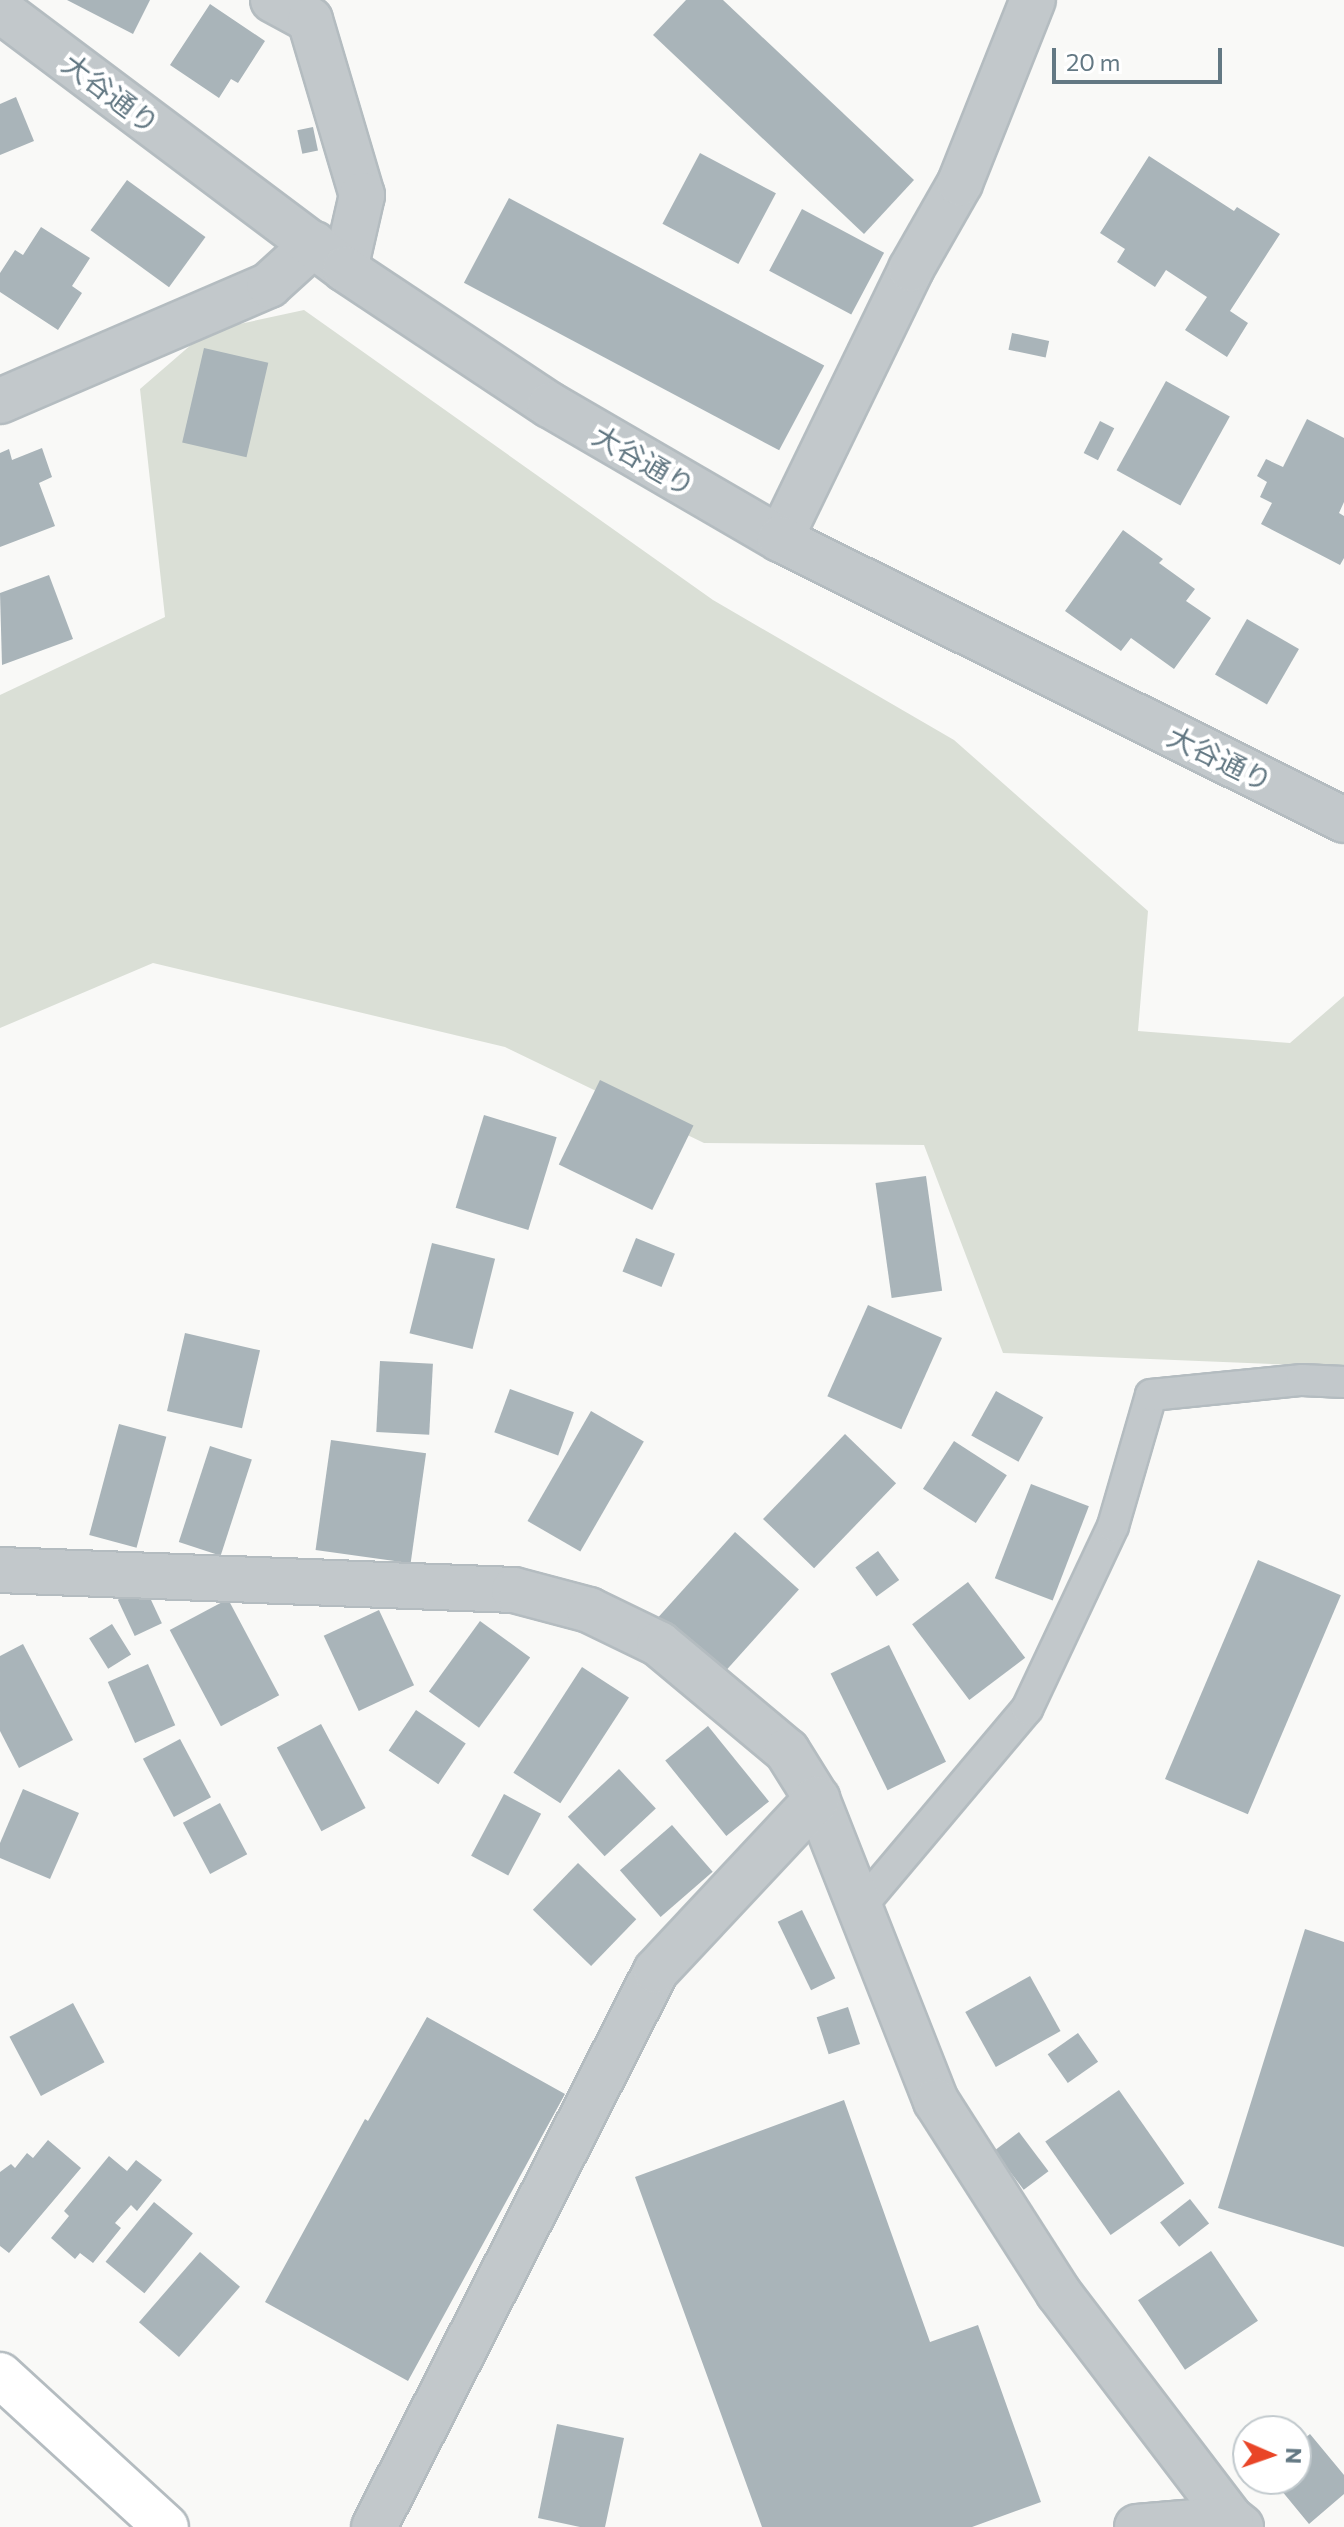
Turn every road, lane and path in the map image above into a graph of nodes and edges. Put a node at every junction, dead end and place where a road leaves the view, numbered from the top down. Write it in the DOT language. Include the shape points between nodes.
graph roads {
  1 [pos="273,0"];
  2 [pos="1033,0"];
  3 [pos="0,10"];
  4 [pos="329,256"];
  5 [pos="0,401"];
  6 [pos="780,539"];
  7 [pos="1344,820"];
  8 [pos="1344,1382"];
  9 [pos="0,1570"];
  10 [pos="817,1799"];
  11 [pos="861,1906"];
  12 [pos="0,2375"];
  13 [pos="1236,2523"];
  14 [pos="166,2527"];
  15 [pos="374,2527"];
  16 [pos="1137,2527"];
  1 -- 4 [label="street" via="310,20 362,195"];
  2 -- 6 [label="street" via="960,183 911,269"];
  3 -- 4 [label="street, 大谷通り"];
  4 -- 5 [label="street"];
  4 -- 6 [label="street, 大谷通り" via="550,405"];
  6 -- 7 [label="street, 大谷通り"];
  8 -- 11 [label="lane" via="1302,1380 1151,1395 1113,1526 1027,1709"];
  9 -- 10 [label="street" via="514,1590 589,1610 659,1644 787,1751"];
  10 -- 11 [label="street"];
  10 -- 15 [label="street" via="656,1971"];
  11 -- 13 [label="street" via="936,2101 1058,2292"];
  12 -- 14 [label="main road"];
  13 -- 16 [label="street"];
}
